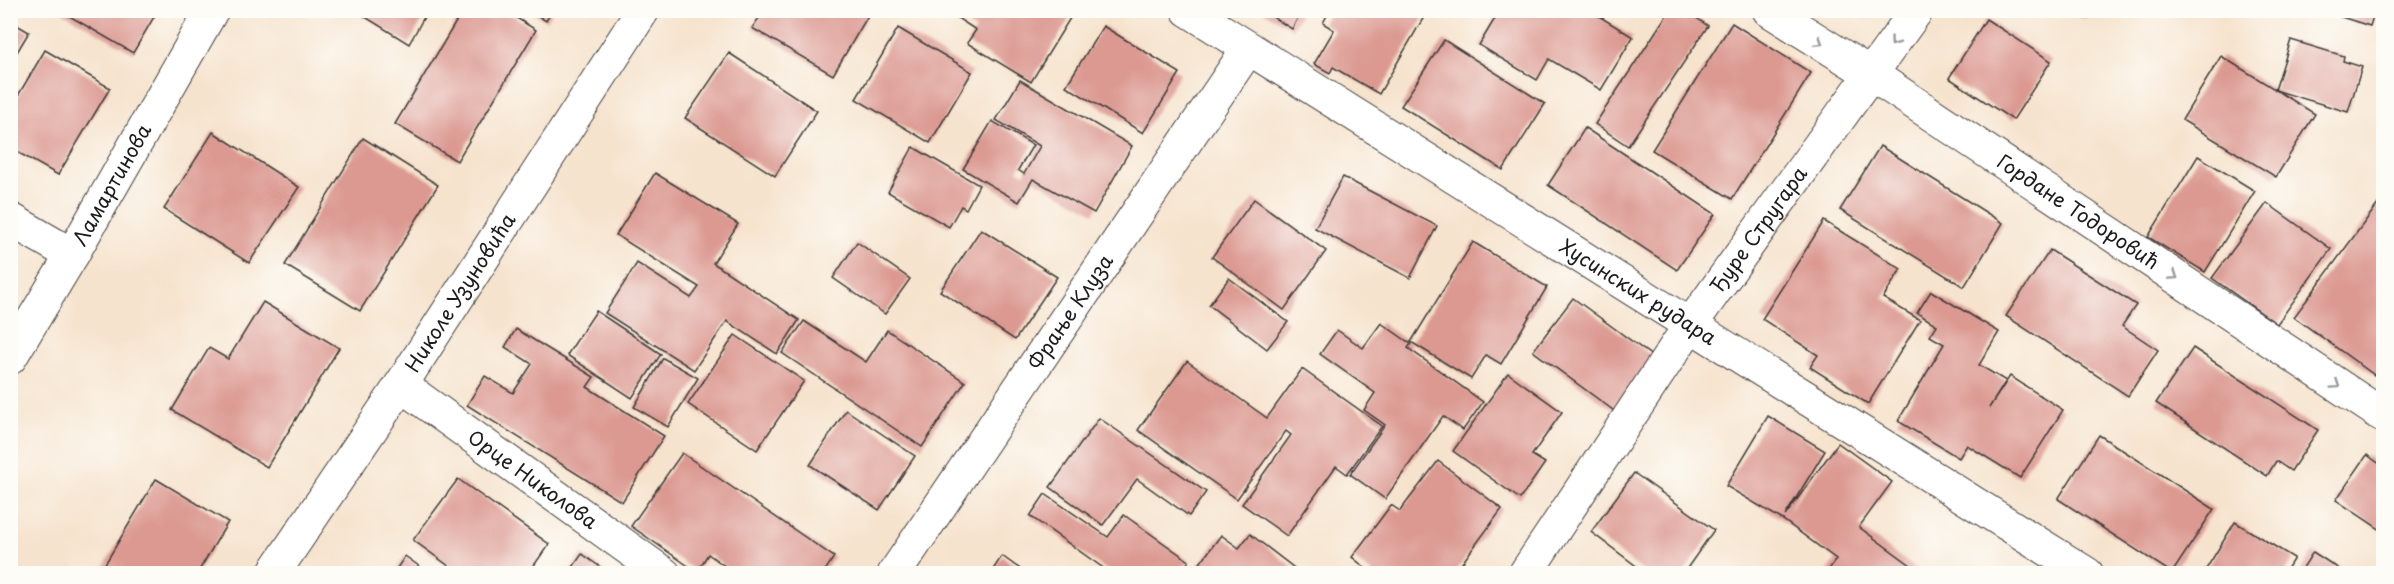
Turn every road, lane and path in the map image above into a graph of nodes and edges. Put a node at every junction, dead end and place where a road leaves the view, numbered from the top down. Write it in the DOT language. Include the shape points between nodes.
graph roads {
  1 [pos="212,10"];
  2 [pos="643,10"];
  3 [pos="1188,10"];
  4 [pos="1769,10"];
  5 [pos="1917,10"];
  6 [pos="1248,49"];
  7 [pos="1870,74"];
  8 [pos="10,219"];
  9 [pos="72,255"];
  10 [pos="1691,324"];
  11 [pos="10,358"];
  12 [pos="401,385"];
  13 [pos="2384,416"];
  14 [pos="273,573"];
  15 [pos="664,573"];
  16 [pos="894,573"];
  17 [pos="1525,573"];
  18 [pos="2087,573"];
  1 -- 9 [label="street, Ламартинова"];
  2 -- 12 [label="street, Николе Узуновића"];
  3 -- 6 [label="street, Хусинских рудара"];
  4 -- 7 [label="street, Гордане Тодоровић, one-way"];
  5 -- 7 [label="street, Ђуре Стругара, one-way"];
  6 -- 10 [label="street, Хусинских рудара"];
  6 -- 16 [label="street, Фрање Клуза"];
  7 -- 10 [label="street, Ђуре Стругара"];
  7 -- 13 [label="street, Гордане Тодоровић, one-way"];
  8 -- 9 [label="street"];
  9 -- 11 [label="street, Ламартинова"];
  10 -- 17 [label="street, Ђуре Стругара"];
  10 -- 18 [label="street, Хусинских рудара"];
  12 -- 14 [label="street, Николе Узуновића"];
  12 -- 15 [label="street, Орце Николова"];
}
